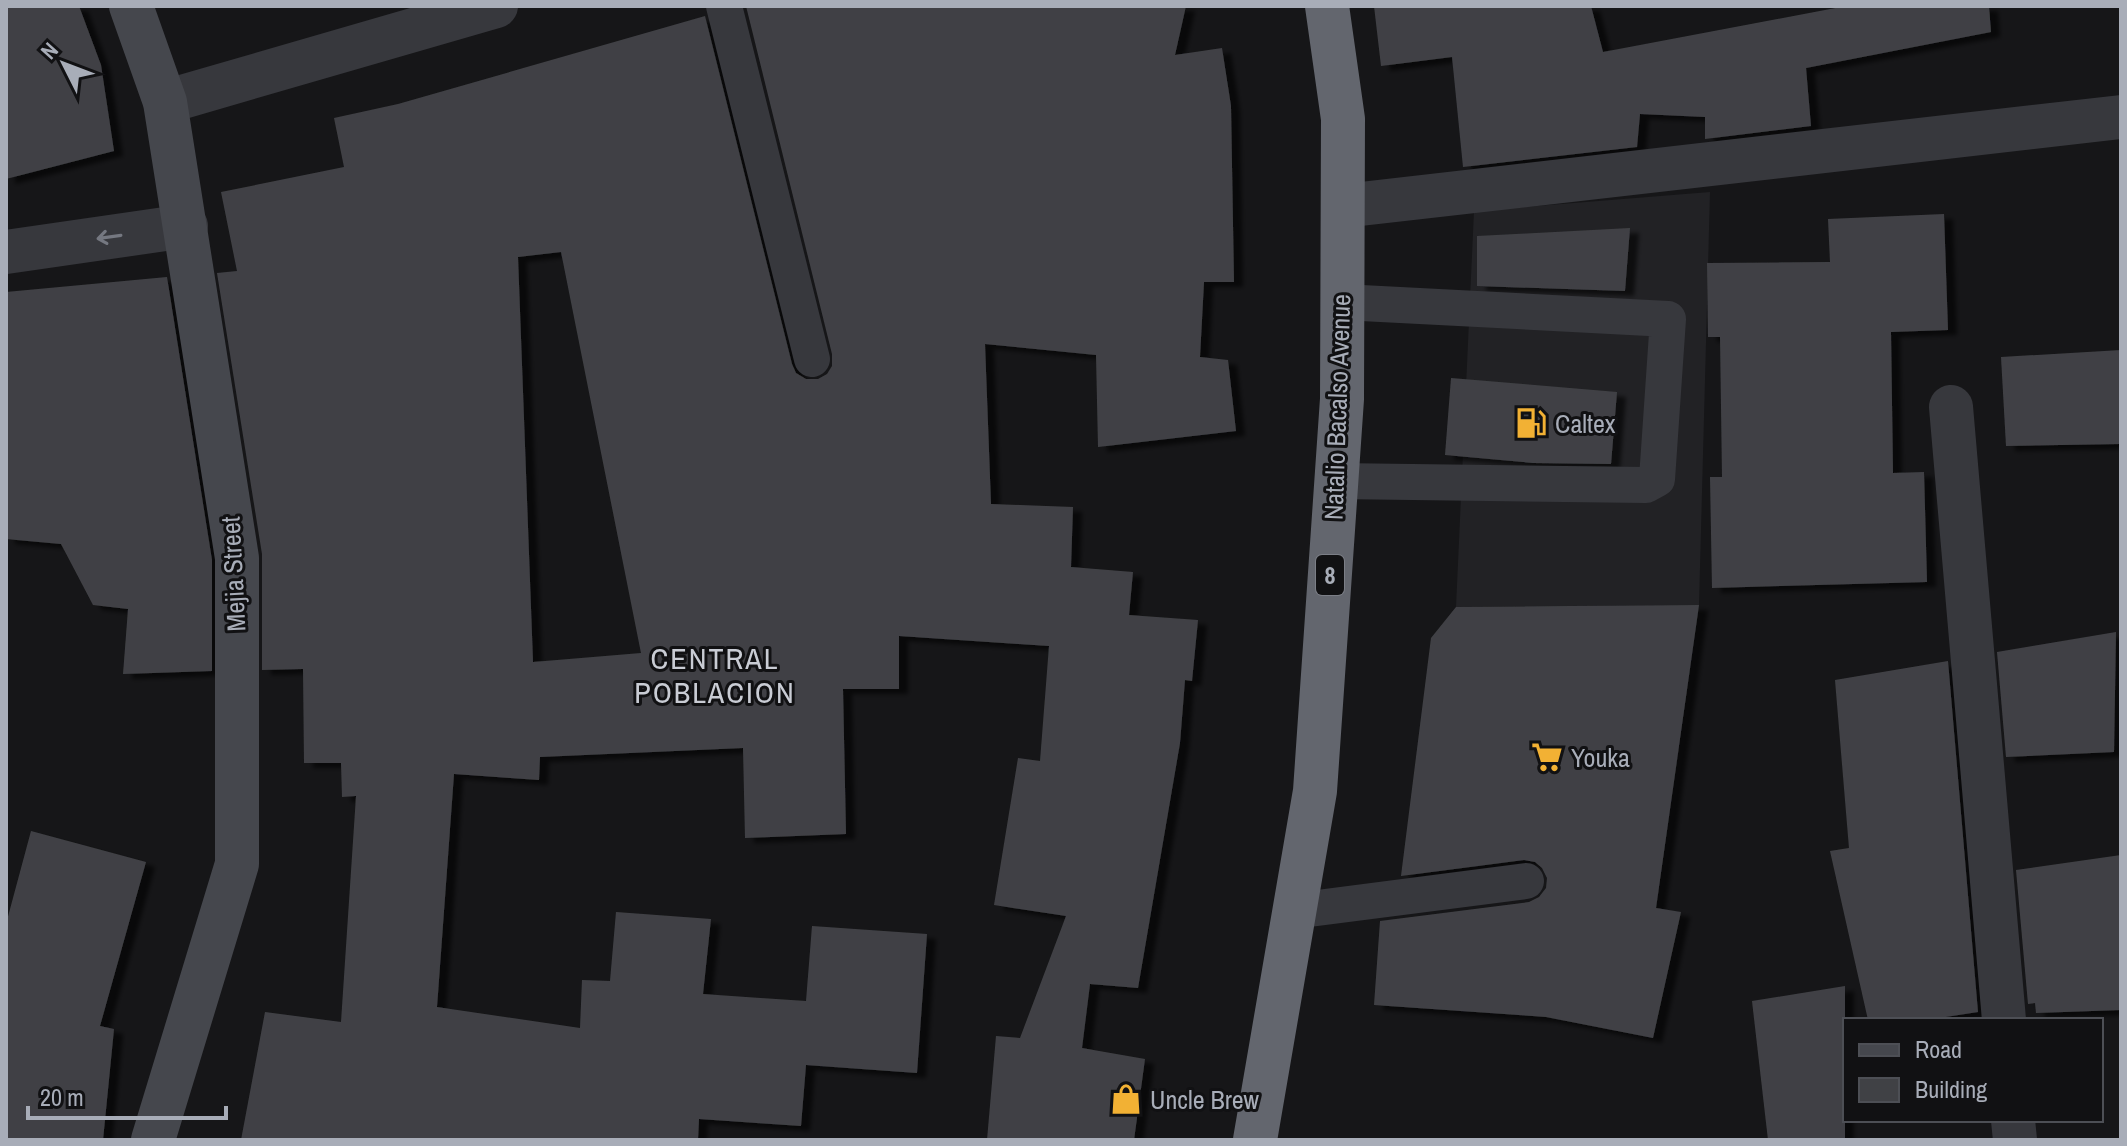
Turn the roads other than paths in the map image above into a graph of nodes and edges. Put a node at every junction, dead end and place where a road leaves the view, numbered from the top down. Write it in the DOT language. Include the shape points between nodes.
graph roads {
  1 [pos="131,6"];
  2 [pos="496,6"];
  3 [pos="724,6"];
  4 [pos="1327,6"];
  5 [pos="165,102"];
  6 [pos="2121,117"];
  7 [pos="1343,206"];
  8 [pos="186,226"];
  9 [pos="6,252"];
  10 [pos="1342,302"];
  11 [pos="812,359"];
  12 [pos="1951,407"];
  13 [pos="1336,481"];
  14 [pos="1526,881"];
  15 [pos="1294,911"];
  16 [pos="2004,1018"];
  17 [pos="153,1140"];
  18 [pos="1255,1140"];
  1 -- 5 [label="street, Mejia Street"];
  2 -- 5 [label="street"];
  3 -- 11 [label="lane"];
  4 -- 7 [label="highway, Natalio Bacalso Avenue / 8" via="1343,119"];
  5 -- 8 [label="street, Mejia Street"];
  6 -- 7 [label="street"];
  7 -- 10 [label="highway, Natalio Bacalso Avenue / 8"];
  8 -- 9 [label="street, one-way"];
  8 -- 17 [label="street, Mejia Street" via="237,558 237,864"];
  10 -- 13 [label="highway, Natalio Bacalso Avenue / 8"];
  10 -- 13 [label="lane" via="1668,319 1657,479 1646,485"];
  12 -- 16 [label="street"];
  13 -- 15 [label="highway, Natalio Bacalso Avenue / 8" via="1315,791"];
  14 -- 15 [label="lane"];
  15 -- 18 [label="highway, Natalio Bacalso Avenue / 8"];
}
